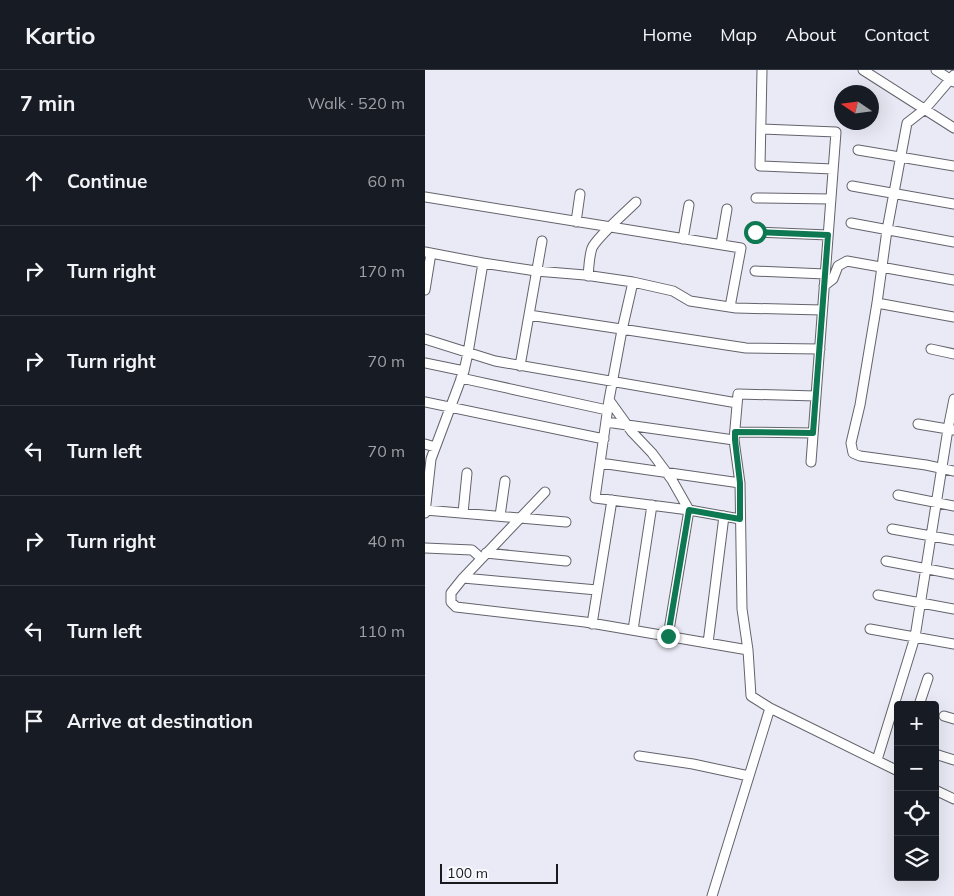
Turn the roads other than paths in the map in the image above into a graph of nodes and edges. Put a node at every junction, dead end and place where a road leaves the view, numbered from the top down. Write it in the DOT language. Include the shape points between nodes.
graph roads {
  1 [pos="763,70"];
  2 [pos="863,70"];
  3 [pos="935,70"];
  4 [pos="953,79"];
  5 [pos="925,109"];
  6 [pos="954,128"];
  7 [pos="761,129"];
  8 [pos="858,150"];
  9 [pos="901,158"];
  10 [pos="954,166"];
  11 [pos="833,169"];
  12 [pos="852,186"];
  13 [pos="895,193"];
  14 [pos="580,194"];
  15 [pos="425,197"];
  16 [pos="756,198"];
  17 [pos="831,200"];
  18 [pos="636,202"];
  19 [pos="954,204"];
  20 [pos="689,205"];
  21 [pos="727,209"];
  22 [pos="576,222"];
  23 [pos="851,223"];
  24 [pos="610,228"];
  25 [pos="887,230"];
  26 [pos="755,232"];
  27 [pos="828,235"];
  28 [pos="683,239"];
  29 [pos="542,241"];
  30 [pos="954,242"];
  31 [pos="721,244"];
  32 [pos="428,252"];
  33 [pos="483,263"];
  34 [pos="881,267"];
  35 [pos="537,271"];
  36 [pos="755,271"];
  37 [pos="825,274"];
  38 [pos="589,276"];
  39 [pos="954,280"];
  40 [pos="633,282"];
  41 [pos="824,286"];
  42 [pos="425,290"];
  43 [pos="877,303"];
  44 [pos="730,307"];
  45 [pos="823,310"];
  46 [pos="529,316"];
  47 [pos="954,317"];
  48 [pos="622,330"];
  49 [pos="425,339"];
  50 [pos="820,349"];
  51 [pos="931,349"];
  52 [pos="468,353"];
  53 [pos="954,354"];
  54 [pos="425,363"];
  55 [pos="520,366"];
  56 [pos="462,374"];
  57 [pos="613,381"];
  58 [pos="816,396"];
  59 [pos="954,399"];
  60 [pos="609,400"];
  61 [pos="425,402"];
  62 [pos="737,403"];
  63 [pos="450,407"];
  64 [pos="607,410"];
  65 [pos="606,422"];
  66 [pos="918,424"];
  67 [pos="627,425"];
  68 [pos="951,430"];
  69 [pos="813,433"];
  70 [pos="735,436"];
  71 [pos="603,439"];
  72 [pos="425,444"];
  73 [pos="435,447"];
  74 [pos="811,462"];
  75 [pos="600,463"];
  76 [pos="942,469"];
  77 [pos="666,472"];
  78 [pos="954,472"];
  79 [pos="467,474"];
  80 [pos="505,481"];
  81 [pos="740,483"];
  82 [pos="545,492"];
  83 [pos="898,495"];
  84 [pos="612,500"];
  85 [pos="937,503"];
  86 [pos="652,505"];
  87 [pos="954,506"];
  88 [pos="689,510"];
  89 [pos="425,511"];
  90 [pos="463,513"];
  91 [pos="500,516"];
  92 [pos="723,516"];
  93 [pos="519,518"];
  94 [pos="740,519"];
  95 [pos="566,522"];
  96 [pos="891,529"];
  97 [pos="931,536"];
  98 [pos="954,540"];
  99 [pos="425,548"];
  100 [pos="483,556"];
  101 [pos="566,561"];
  102 [pos="886,561"];
  103 [pos="926,568"];
  104 [pos="954,574"];
  105 [pos="463,578"];
  106 [pos="597,590"];
  107 [pos="878,595"];
  108 [pos="921,603"];
  109 [pos="954,609"];
  110 [pos="592,624"];
  111 [pos="870,629"];
  112 [pos="633,630"];
  113 [pos="668,636"];
  114 [pos="915,637"];
  115 [pos="708,643"];
  116 [pos="954,644"];
  117 [pos="748,650"];
  118 [pos="928,678"];
  119 [pos="920,701"];
  120 [pos="770,708"];
  121 [pos="944,716"];
  122 [pos="954,719"];
  123 [pos="939,755"];
  124 [pos="639,756"];
  125 [pos="877,760"];
  126 [pos="954,760"];
  127 [pos="894,768"];
  128 [pos="749,776"];
  129 [pos="937,791"];
  130 [pos="954,799"];
  131 [pos="712,896"];
  1 -- 7 [label="street"];
  2 -- 5 [label="street"];
  3 -- 4 [label="street"];
  4 -- 5 [label="street"];
  5 -- 6 [label="street"];
  5 -- 9 [label="street" via="907,123"];
  7 -- 11 [label="street" via="760,166"];
  7 -- 11 [label="street" via="836,132"];
  8 -- 9 [label="street"];
  9 -- 10 [label="street"];
  9 -- 13 [label="street"];
  11 -- 17 [label="street"];
  12 -- 13 [label="street"];
  13 -- 19 [label="street"];
  13 -- 25 [label="street"];
  14 -- 22 [label="street"];
  15 -- 22 [label="street"];
  16 -- 17 [label="street"];
  17 -- 27 [label="street"];
  18 -- 24 [label="street"];
  20 -- 28 [label="street"];
  21 -- 31 [label="street"];
  22 -- 24 [label="street"];
  23 -- 25 [label="street"];
  24 -- 28 [label="street"];
  24 -- 38 [label="street" via="593,247"];
  25 -- 30 [label="street"];
  25 -- 34 [label="street"];
  26 -- 27 [label="street"];
  27 -- 37 [label="street"];
  28 -- 31 [label="street"];
  29 -- 35 [label="street"];
  31 -- 44 [label="street" via="741,248"];
  32 -- 33 [label="street"];
  32 -- 42 [label="street"];
  33 -- 35 [label="street"];
  33 -- 52 [label="street"];
  34 -- 39 [label="street"];
  34 -- 41 [label="street" via="847,261 839,266 833,279"];
  34 -- 43 [label="street"];
  35 -- 38 [label="street"];
  35 -- 46 [label="street"];
  36 -- 37 [label="street"];
  37 -- 41 [label="street"];
  38 -- 40 [label="street"];
  40 -- 44 [label="street" via="673,291 690,301"];
  40 -- 48 [label="street"];
  41 -- 45 [label="street"];
  43 -- 47 [label="street"];
  43 -- 76 [label="street" via="851,443 853,452 860,456"];
  44 -- 45 [label="street"];
  45 -- 50 [label="street"];
  46 -- 48 [label="street"];
  46 -- 55 [label="street"];
  48 -- 50 [label="street" via="746,348"];
  48 -- 57 [label="street"];
  49 -- 52 [label="street"];
  50 -- 58 [label="street"];
  51 -- 53 [label="street"];
  52 -- 55 [label="street"];
  52 -- 56 [label="street"];
  54 -- 56 [label="street"];
  55 -- 57 [label="street"];
  56 -- 63 [label="street"];
  56 -- 64 [label="street"];
  57 -- 60 [label="street"];
  57 -- 62 [label="street"];
  58 -- 62 [label="street" via="738,394"];
  58 -- 69 [label="street"];
  59 -- 68 [label="street"];
  60 -- 64 [label="street"];
  60 -- 67 [label="street"];
  61 -- 63 [label="street"];
  62 -- 70 [label="street"];
  63 -- 71 [label="street"];
  63 -- 73 [label="street"];
  64 -- 65 [label="street"];
  65 -- 67 [label="street"];
  65 -- 71 [label="street"];
  66 -- 68 [label="street"];
  67 -- 70 [label="street"];
  67 -- 77 [label="street"];
  68 -- 76 [label="street"];
  69 -- 70 [label="street"];
  69 -- 74 [label="street"];
  70 -- 81 [label="street"];
  71 -- 75 [label="street"];
  72 -- 73 [label="street"];
  73 -- 89 [label="street"];
  75 -- 77 [label="street"];
  75 -- 84 [label="street" via="595,498"];
  76 -- 78 [label="street"];
  76 -- 85 [label="street"];
  77 -- 81 [label="street"];
  77 -- 88 [label="street"];
  79 -- 90 [label="street"];
  80 -- 91 [label="street"];
  81 -- 94 [label="street"];
  82 -- 93 [label="street"];
  83 -- 85 [label="street"];
  84 -- 86 [label="street"];
  84 -- 106 [label="street"];
  85 -- 87 [label="street"];
  85 -- 97 [label="street"];
  86 -- 88 [label="street"];
  86 -- 112 [label="street"];
  88 -- 92 [label="street"];
  88 -- 113 [label="street"];
  89 -- 90 [label="street"];
  90 -- 91 [label="street"];
  91 -- 93 [label="street"];
  92 -- 94 [label="street"];
  92 -- 115 [label="street"];
  93 -- 95 [label="street"];
  93 -- 100 [label="street"];
  94 -- 117 [label="street" via="742,609"];
  96 -- 97 [label="street"];
  97 -- 98 [label="street"];
  97 -- 103 [label="street"];
  99 -- 100 [label="street" via="471,550"];
  100 -- 101 [label="street"];
  100 -- 105 [label="street"];
  102 -- 103 [label="street"];
  103 -- 104 [label="street"];
  103 -- 108 [label="street"];
  105 -- 106 [label="street"];
  105 -- 110 [label="street" via="451,593 451,602 456,607"];
  106 -- 110 [label="street"];
  107 -- 108 [label="street"];
  108 -- 109 [label="street"];
  108 -- 114 [label="street"];
  110 -- 112 [label="street"];
  111 -- 114 [label="street"];
  112 -- 113 [label="street"];
  113 -- 115 [label="street"];
  114 -- 116 [label="street"];
  114 -- 125 [label="street"];
  115 -- 117 [label="street"];
  117 -- 120 [label="street" via="751,696"];
  118 -- 119 [label="street"];
  120 -- 125 [label="street"];
  120 -- 128 [label="street"];
  121 -- 122 [label="street"];
  123 -- 126 [label="street"];
  124 -- 128 [label="street"];
  125 -- 127 [label="street"];
  128 -- 131 [label="street"];
  129 -- 130 [label="street"];
}
